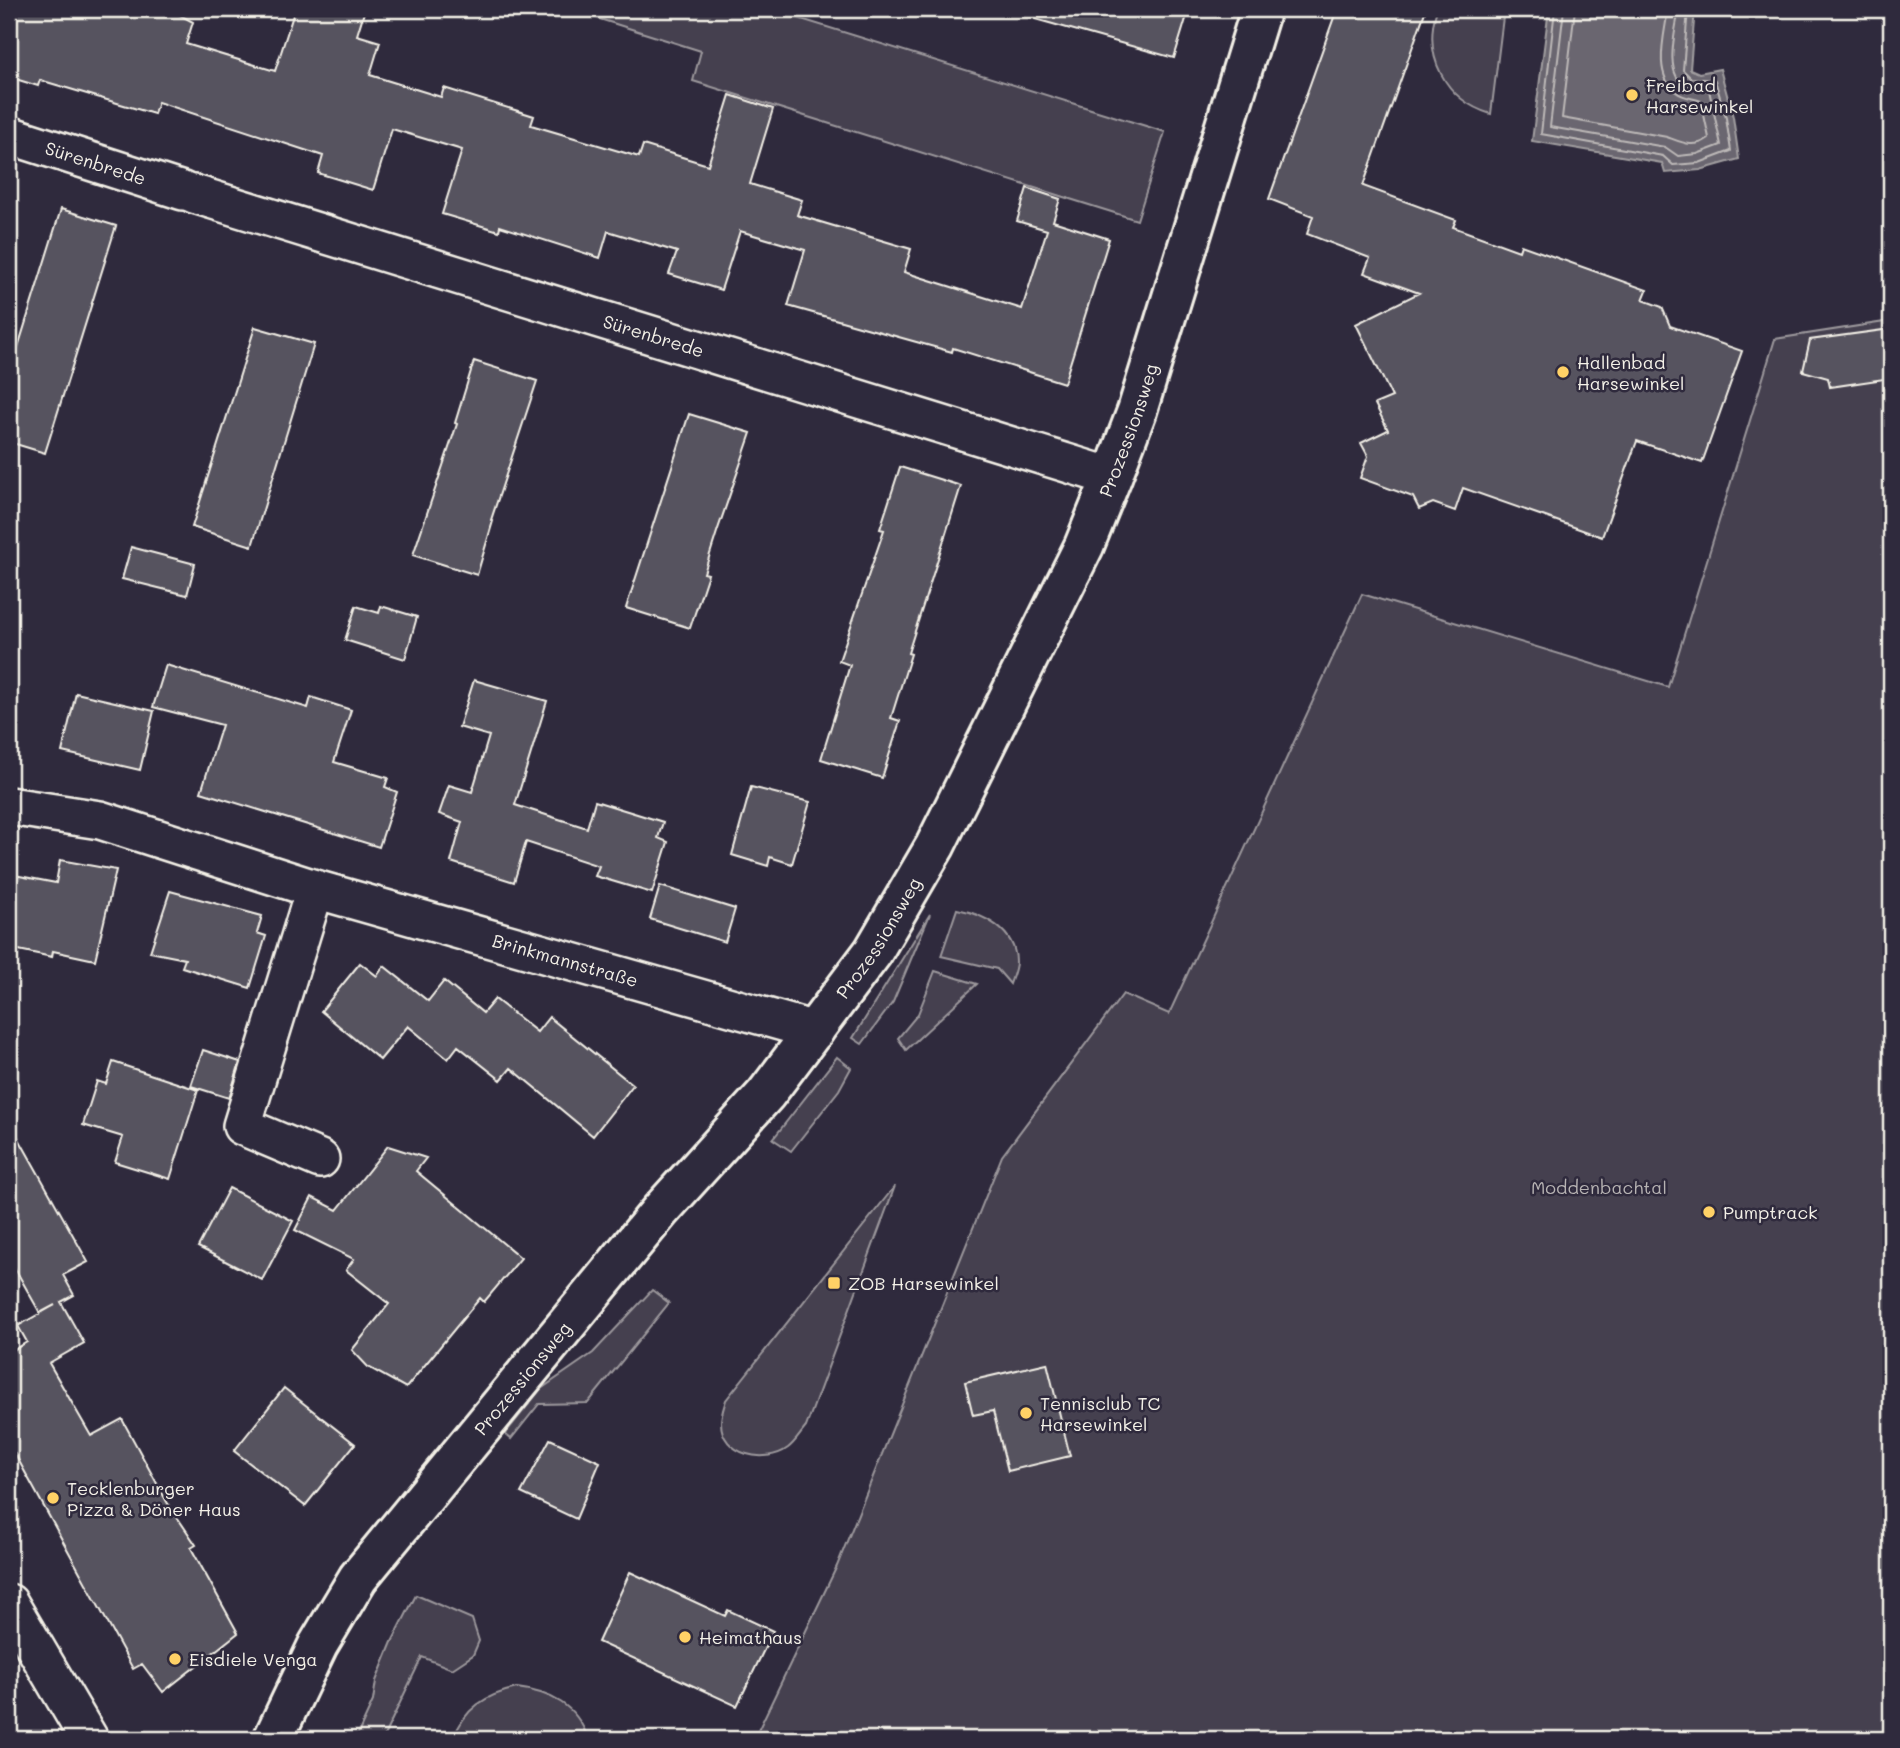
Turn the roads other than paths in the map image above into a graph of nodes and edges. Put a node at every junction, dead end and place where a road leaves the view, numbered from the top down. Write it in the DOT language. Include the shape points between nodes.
graph roads {
  1 [pos="1261,9"];
  2 [pos="9,135"];
  3 [pos="1112,477"];
  4 [pos="9,806"];
  5 [pos="315,889"];
  6 [pos="815,1031"];
  7 [pos="320,1159"];
  8 [pos="9,1603"];
  9 [pos="89,1739"];
  10 [pos="273,1739"];
  1 -- 3 [label="street, Prozessionsweg" via="1138,411"];
  2 -- 3 [label="street, Sürenbrede"];
  3 -- 6 [label="street, Prozessionsweg" via="1078,558 935,846 873,952"];
  4 -- 5 [label="street, Brinkmannstraße" via="100,820"];
  5 -- 6 [label="street, Brinkmannstraße"];
  5 -- 7 [label="street" via="242,1126"];
  6 -- 10 [label="street, Prozessionsweg" via="766,1094 660,1211 358,1578 318,1645"];
  8 -- 9 [label="street"];
}
